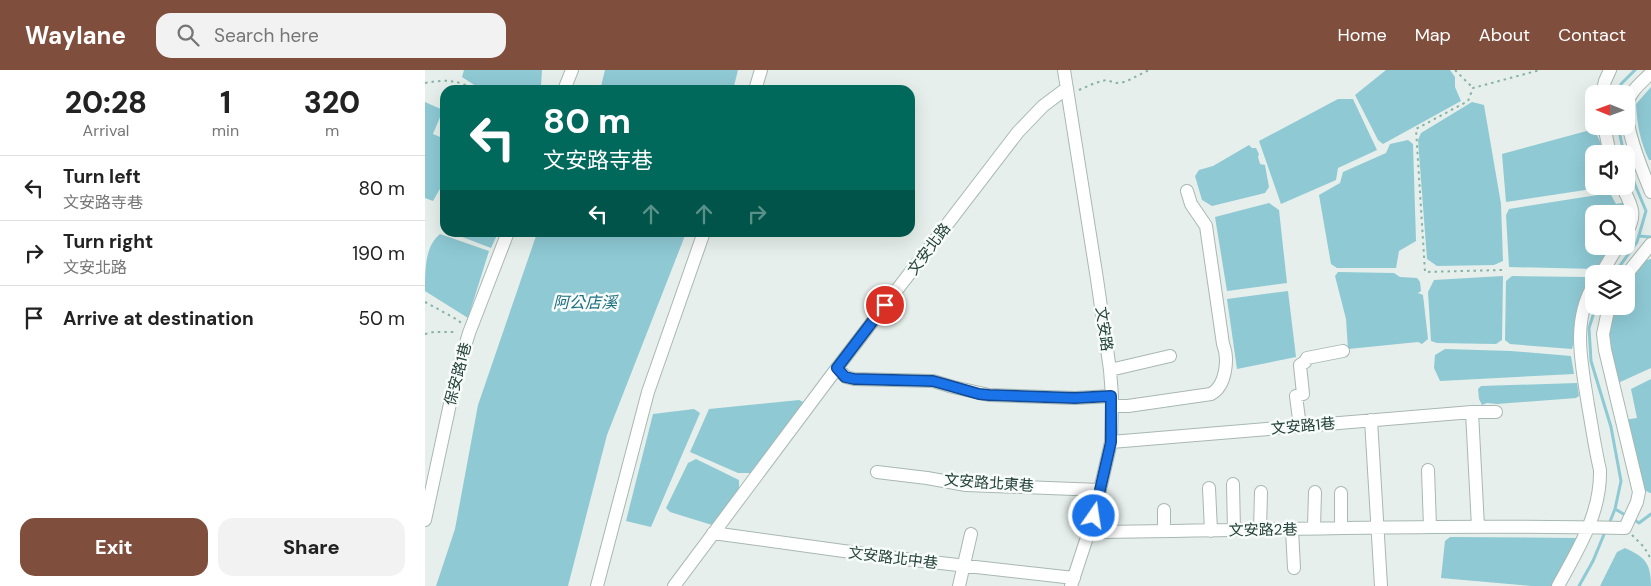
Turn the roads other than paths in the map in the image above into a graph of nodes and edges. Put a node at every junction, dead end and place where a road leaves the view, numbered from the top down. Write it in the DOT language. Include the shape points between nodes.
graph roads {
  1 [pos="572,70"];
  2 [pos="761,70"];
  3 [pos="1064,70"];
  4 [pos="1610,70"];
  5 [pos="1651,73"];
  6 [pos="566,85"];
  7 [pos="756,85"];
  8 [pos="1604,85"];
  9 [pos="1068,91"];
  10 [pos="1187,191"];
  11 [pos="1651,192"];
  12 [pos="506,237"];
  13 [pos="702,237"];
  14 [pos="1651,244"];
  15 [pos="1634,265"];
  16 [pos="1585,306"];
  17 [pos="1607,315"];
  18 [pos="1343,351"];
  19 [pos="1170,356"];
  20 [pos="837,368"];
  21 [pos="1110,370"];
  22 [pos="1111,401"];
  23 [pos="1472,412"];
  24 [pos="1496,412"];
  25 [pos="1371,420"];
  26 [pos="1300,427"];
  27 [pos="1111,442"];
  28 [pos="1428,470"];
  29 [pos="877,472"];
  30 [pos="1233,484"];
  31 [pos="1209,488"];
  32 [pos="1100,490"];
  33 [pos="1261,492"];
  34 [pos="1315,492"];
  35 [pos="1341,493"];
  36 [pos="1164,510"];
  37 [pos="425,520"];
  38 [pos="1341,527"];
  39 [pos="1378,527"];
  40 [pos="1434,527"];
  41 [pos="1478,527"];
  42 [pos="1593,527"];
  43 [pos="1314,528"];
  44 [pos="1233,530"];
  45 [pos="1261,530"];
  46 [pos="1293,530"];
  47 [pos="1165,531"];
  48 [pos="1211,531"];
  49 [pos="1089,532"];
  50 [pos="713,533"];
  51 [pos="971,534"];
  52 [pos="963,566"];
  53 [pos="1294,568"];
  54 [pos="1073,582"];
  55 [pos="597,586"];
  56 [pos="674,586"];
  57 [pos="959,586"];
  58 [pos="1381,586"];
  59 [pos="1558,586"];
  1 -- 6 [label="street"];
  2 -- 7 [label="street"];
  3 -- 9 [label="street, 文安路"];
  4 -- 8 [label="street"];
  5 -- 11 [label="street" via="1636,87 1627,104 1629,128 1638,161"];
  9 -- 20 [label="street, 文安北路" via="1043,106 1018,132"];
  9 -- 21 [label="street, 文安路"];
  10 -- 22 [label="street" via="1191,204 1206,226 1226,352 1220,384 1211,394 1129,406"];
  12 -- 37 [label="street, 保安路1巷" via="456,376"];
  13 -- 55 [label="street" via="648,392"];
  14 -- 15 [label="street"];
  16 -- 42 [label="street" via="1579,345 1599,470"];
  17 -- 42 [label="street, 文安路2巷" via="1603,334 1605,350 1639,492 1625,523"];
  18 -- 26 [label="street" via="1307,358 1300,365 1303,394 1296,396"];
  19 -- 21 [label="street"];
  20 -- 22 [label="street" via="845,377 854,379 933,381 979,394"];
  20 -- 50 [label="street, 文安北路"];
  21 -- 22 [label="street, 文安路"];
  22 -- 27 [label="street, 文安路"];
  23 -- 24 [label="street, 文安路1巷"];
  23 -- 25 [label="street, 文安路1巷"];
  23 -- 41 [label="street"];
  25 -- 26 [label="street, 文安路1巷"];
  25 -- 39 [label="street"];
  26 -- 27 [label="street, 文安路1巷"];
  27 -- 32 [label="street, 文安路"];
  28 -- 40 [label="street"];
  29 -- 32 [label="street, 文安路北東巷" via="966,485"];
  30 -- 44 [label="street"];
  31 -- 48 [label="street"];
  32 -- 49 [label="street, 文安路"];
  33 -- 45 [label="street"];
  34 -- 43 [label="street"];
  35 -- 38 [label="street"];
  36 -- 47 [label="street"];
  38 -- 39 [label="street, 文安路2巷"];
  38 -- 43 [label="street, 文安路2巷"];
  39 -- 40 [label="street, 文安路2巷"];
  39 -- 58 [label="street"];
  40 -- 41 [label="street, 文安路2巷"];
  41 -- 42 [label="street, 文安路2巷"];
  42 -- 59 [label="street"];
  43 -- 46 [label="street, 文安路2巷"];
  44 -- 45 [label="street, 文安路2巷"];
  44 -- 48 [label="street, 文安路2巷"];
  45 -- 46 [label="street, 文安路2巷"];
  46 -- 53 [label="street"];
  47 -- 48 [label="street, 文安路2巷"];
  47 -- 49 [label="street, 文安路2巷"];
  49 -- 54 [label="street, 文安路"];
  50 -- 52 [label="street, 文安路北中巷"];
  50 -- 56 [label="street, 文安北路"];
  51 -- 52 [label="street"];
  52 -- 54 [label="street, 文安路北中巷"];
  52 -- 57 [label="street"];
}
